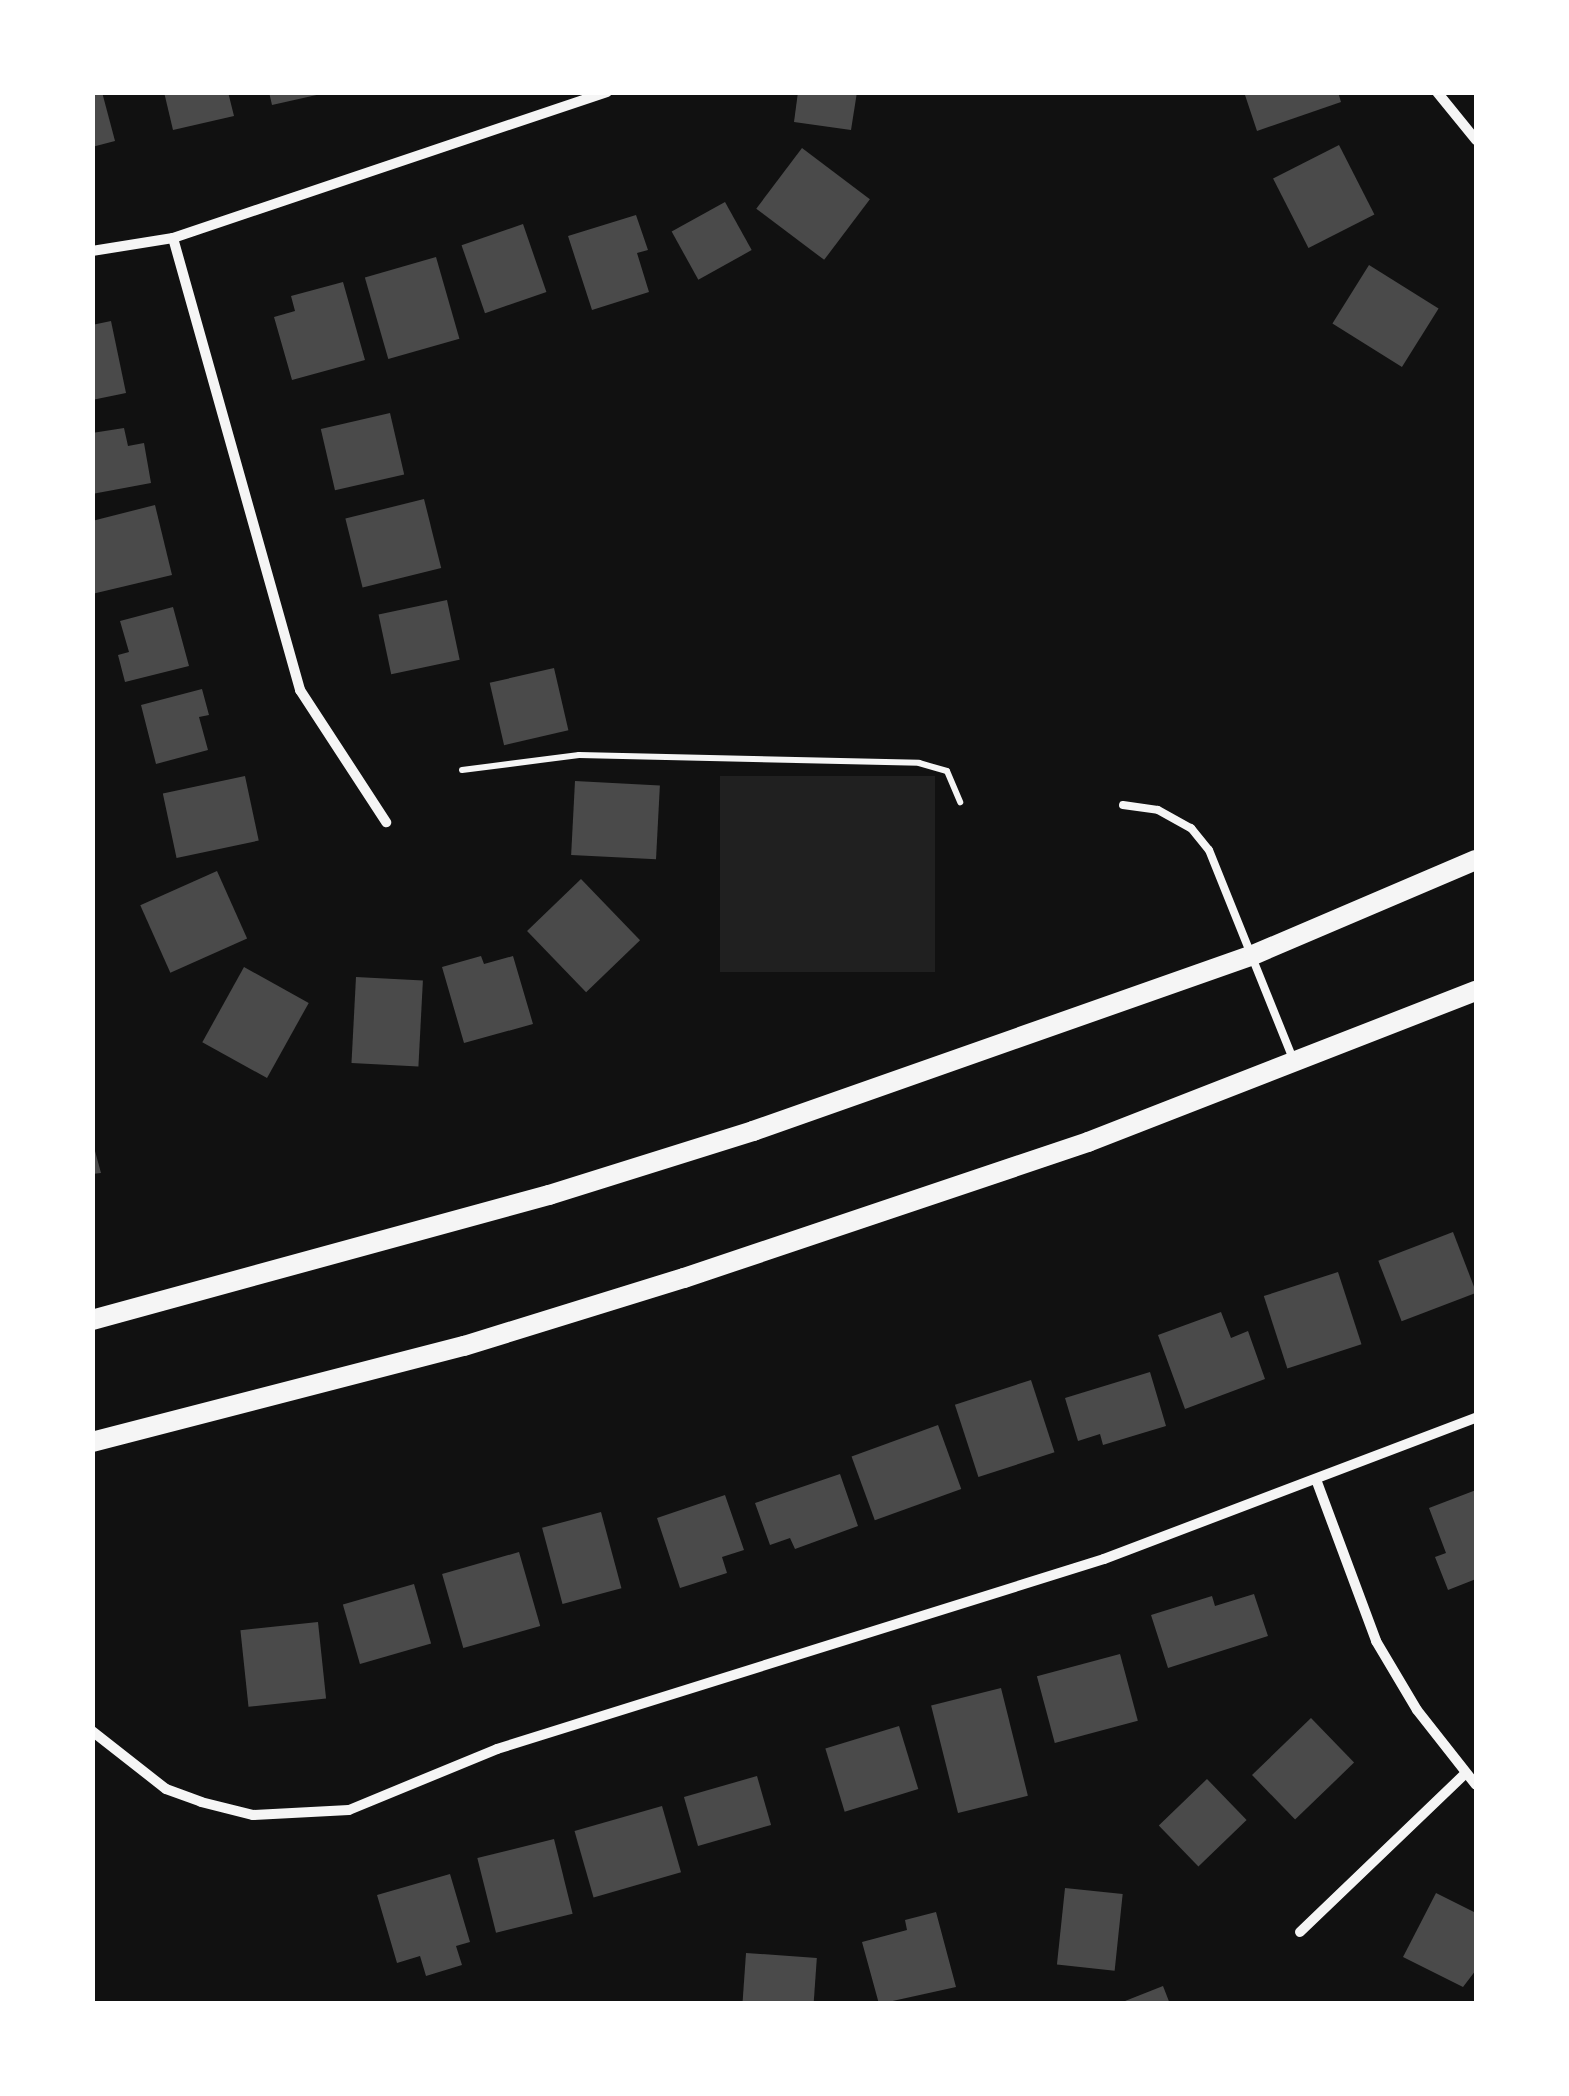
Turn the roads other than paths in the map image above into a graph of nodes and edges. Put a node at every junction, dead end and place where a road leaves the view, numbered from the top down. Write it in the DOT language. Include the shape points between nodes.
graph roads {
  1 [pos="607,92"];
  2 [pos="1437,92"];
  3 [pos="1476,140"];
  4 [pos="174,238"];
  5 [pos="92,251"];
  6 [pos="1123,806"];
  7 [pos="386,822"];
  8 [pos="1476,860"];
  9 [pos="1253,955"];
  10 [pos="1476,991"];
  11 [pos="1294,1063"];
  12 [pos="92,1320"];
  13 [pos="1476,1418"];
  14 [pos="92,1442"];
  15 [pos="1317,1482"];
  16 [pos="92,1731"];
  17 [pos="1464,1775"];
  18 [pos="1476,1785"];
  19 [pos="1300,1932"];
  1 -- 4 [label="street"];
  2 -- 3 [label="street"];
  4 -- 5 [label="street"];
  4 -- 7 [label="street" via="300,690"];
  6 -- 9 [label="lane" via="1158,810 1191,828 1210,850"];
  8 -- 9 [label="main road"];
  9 -- 11 [label="lane"];
  9 -- 12 [label="main road" via="549,1196"];
  10 -- 11 [label="main road"];
  11 -- 14 [label="main road" via="1070,1148 684,1278 464,1346"];
  13 -- 15 [label="street"];
  15 -- 16 [label="street" via="1104,1560 497,1749 349,1810 253,1815 201,1802 166,1789"];
  15 -- 17 [label="street" via="1376,1641"];
  17 -- 18 [label="street"];
  17 -- 19 [label="street"];
}
